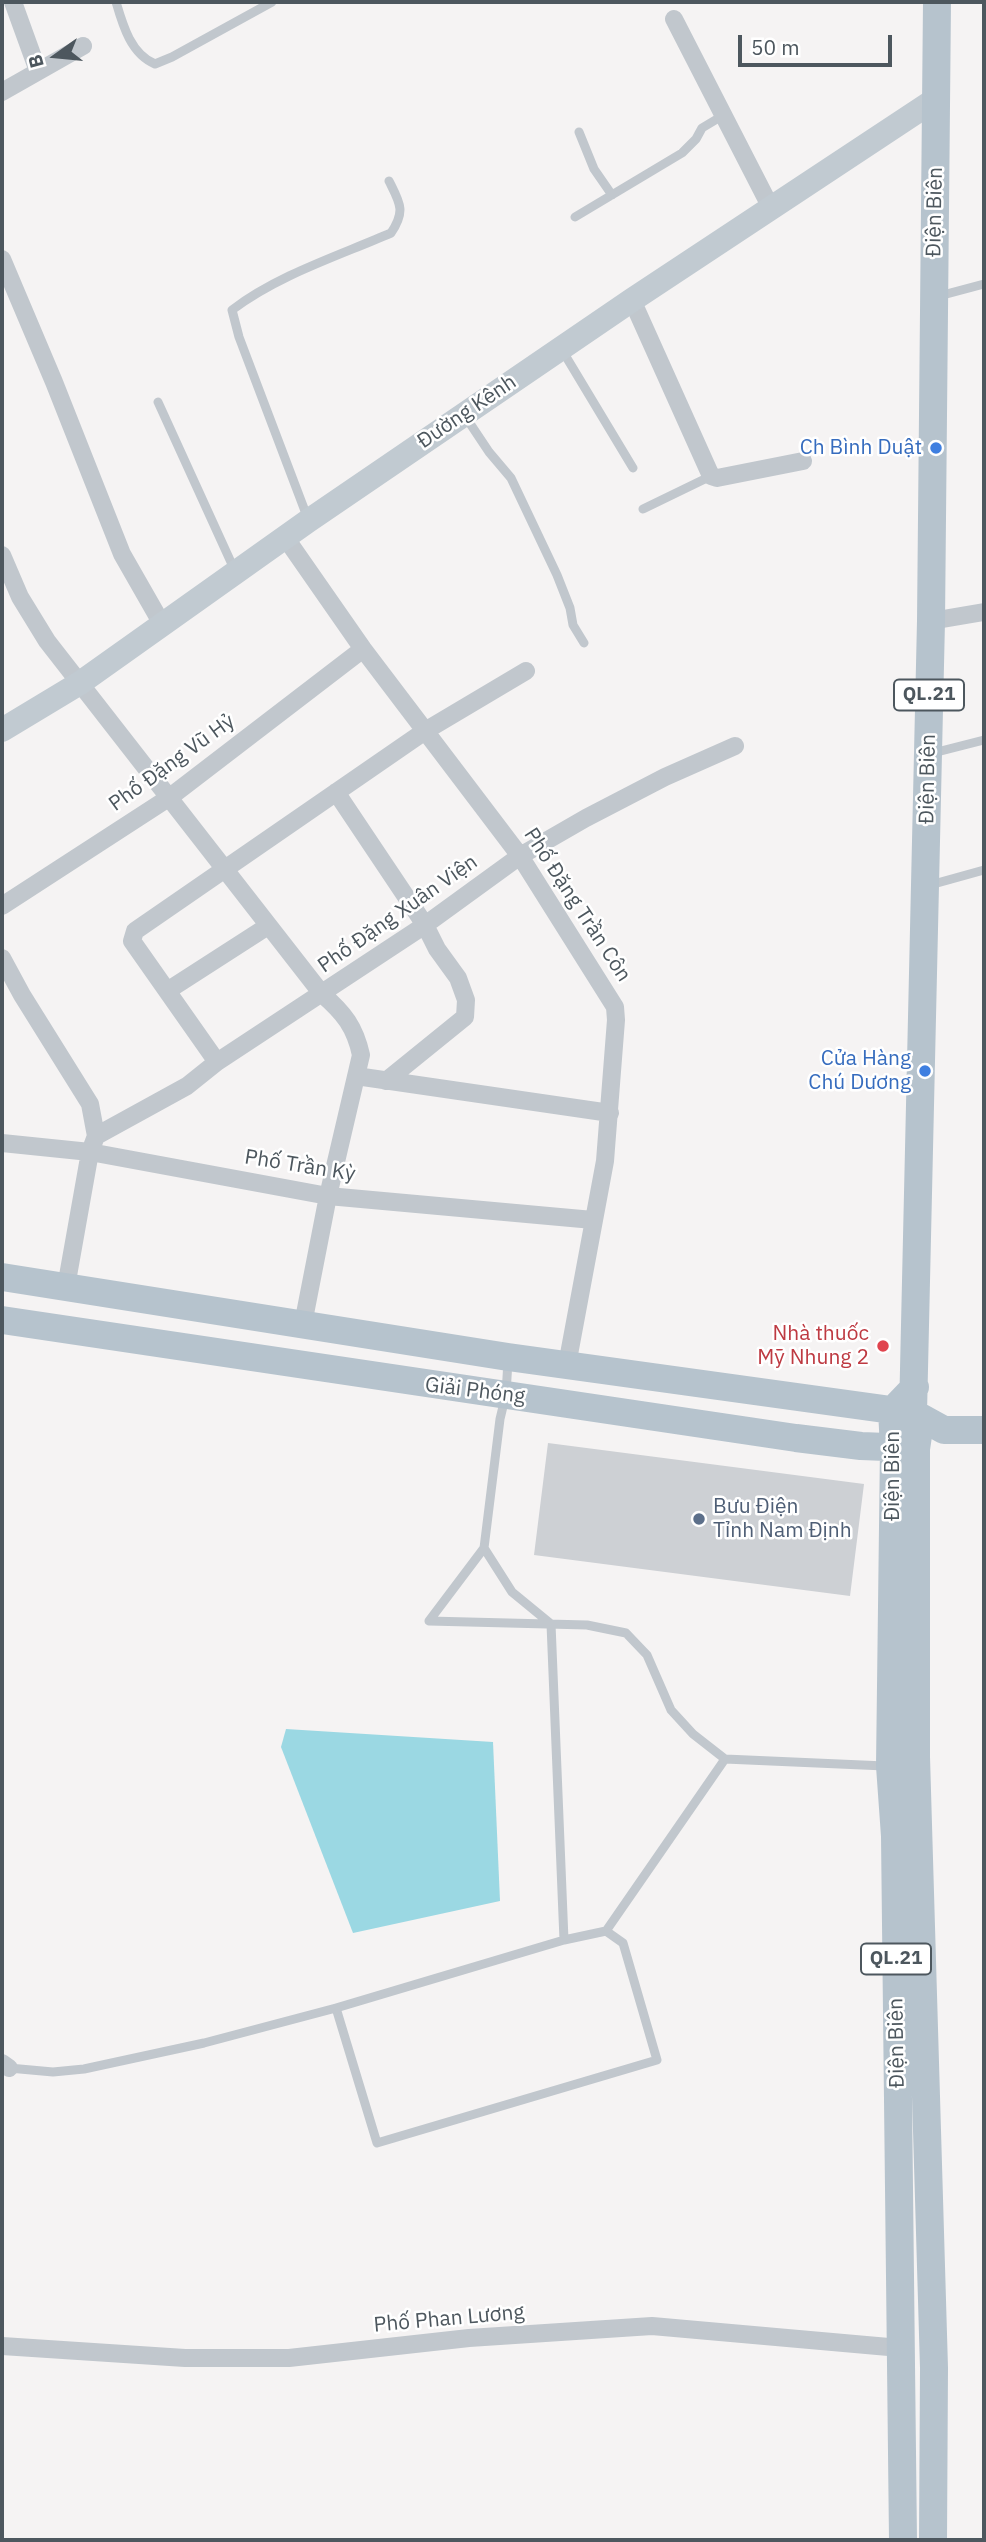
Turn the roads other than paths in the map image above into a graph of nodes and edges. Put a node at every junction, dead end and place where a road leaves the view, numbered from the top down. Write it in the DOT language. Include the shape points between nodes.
graph roads {
  1 [pos="13,2"];
  2 [pos="116,2"];
  3 [pos="272,2"];
  4 [pos="937,2"];
  5 [pos="674,19"];
  6 [pos="83,46"];
  7 [pos="38,71"];
  8 [pos="2,92"];
  9 [pos="936,99"];
  10 [pos="722,116"];
  11 [pos="579,132"];
  12 [pos="389,181"];
  13 [pos="612,195"];
  14 [pos="771,208"];
  15 [pos="575,217"];
  16 [pos="2,259"];
  17 [pos="984,284"];
  18 [pos="934,298"];
  19 [pos="632,300"];
  20 [pos="561,349"];
  21 [pos="158,402"];
  22 [pos="464,415"];
  23 [pos="803,461"];
  24 [pos="633,468"];
  25 [pos="711,475"];
  26 [pos="643,509"];
  27 [pos="308,521"];
  28 [pos="285,537"];
  29 [pos="2,555"];
  30 [pos="236,573"];
  31 [pos="984,612"];
  32 [pos="931,621"];
  33 [pos="162,624"];
  34 [pos="584,643"];
  35 [pos="363,649"];
  36 [pos="526,671"];
  37 [pos="80,683"];
  38 [pos="2,730"];
  39 [pos="425,731"];
  40 [pos="984,740"];
  41 [pos="735,746"];
  42 [pos="928,754"];
  43 [pos="336,792"];
  44 [pos="170,797"];
  45 [pos="520,856"];
  46 [pos="223,870"];
  47 [pos="984,870"];
  48 [pos="925,886"];
  49 [pos="2,906"];
  50 [pos="425,925"];
  51 [pos="268,926"];
  52 [pos="2,958"];
  53 [pos="167,991"];
  54 [pos="323,994"];
  55 [pos="217,1062"];
  56 [pos="356,1076"];
  57 [pos="386,1081"];
  58 [pos="610,1113"];
  59 [pos="2,1143"];
  60 [pos="93,1144"];
  61 [pos="328,1196"];
  62 [pos="593,1220"];
  63 [pos="2,1278"];
  64 [pos="66,1287"];
  65 [pos="2,1320"];
  66 [pos="303,1324"];
  67 [pos="508,1357"];
  68 [pos="567,1365"];
  69 [pos="506,1394"];
  70 [pos="906,1404"];
  71 [pos="944,1430"];
  72 [pos="984,1430"];
  73 [pos="905,1448"];
  74 [pos="484,1548"];
  75 [pos="551,1624"];
  76 [pos="724,1759"];
  77 [pos="890,1766"];
  78 [pos="606,1931"];
  79 [pos="564,1940"];
  80 [pos="336,2008"];
  81 [pos="4,2066"];
  82 [pos="2,2346"];
  83 [pos="900,2348"];
  84 [pos="903,2540"];
  85 [pos="933,2540"];
  1 -- 7 [label="street"];
  2 -- 3 [label="lane" via="133,47 155,64"];
  4 -- 9 [label="main road, Điện Biên / QL.21"];
  5 -- 10 [label="street"];
  6 -- 7 [label="street"];
  7 -- 8 [label="street"];
  9 -- 14 [label="street, Đường Kênh"];
  9 -- 18 [label="main road, Điện Biên / QL.21"];
  10 -- 13 [label="lane" via="702,128 681,153"];
  10 -- 14 [label="street"];
  11 -- 13 [label="lane" via="594,169"];
  12 -- 27 [label="lane" via="401,206 391,233 290,277 232,310"];
  13 -- 15 [label="lane"];
  14 -- 19 [label="street, Đường Kênh"];
  16 -- 33 [label="street" via="122,554"];
  17 -- 18 [label="lane"];
  18 -- 32 [label="main road, Điện Biên / QL.21"];
  19 -- 20 [label="street, Đường Kênh"];
  19 -- 25 [label="street"];
  20 -- 22 [label="street, Đường Kênh"];
  20 -- 24 [label="lane"];
  21 -- 30 [label="lane"];
  22 -- 27 [label="street, Đường Kênh"];
  22 -- 34 [label="lane" via="511,478"];
  23 -- 25 [label="street" via="717,478"];
  25 -- 26 [label="lane"];
  27 -- 28 [label="street, Đường Kênh"];
  28 -- 30 [label="street, Đường Kênh"];
  28 -- 35 [label="street, Phố Đặng Trần Côn"];
  29 -- 37 [label="street" via="20,597"];
  30 -- 33 [label="street, Đường Kênh"];
  31 -- 32 [label="street"];
  32 -- 42 [label="main road, Điện Biên / QL.21"];
  33 -- 37 [label="street, Đường Kênh"];
  35 -- 39 [label="street, Phố Đặng Trần Côn"];
  35 -- 44 [label="street, Phố Đặng Vũ Hỷ"];
  36 -- 39 [label="street"];
  37 -- 38 [label="street, Đường Kênh"];
  37 -- 44 [label="street"];
  39 -- 43 [label="street"];
  39 -- 45 [label="street, Phố Đặng Trần Côn"];
  40 -- 42 [label="lane"];
  41 -- 45 [label="street, Phố Đặng Xuân Viện" via="665,777"];
  42 -- 48 [label="main road, Điện Biên / QL.21"];
  43 -- 46 [label="street"];
  43 -- 50 [label="street"];
  44 -- 46 [label="street"];
  44 -- 49 [label="street, Phố Đặng Vũ Hỷ"];
  45 -- 50 [label="street, Phố Đặng Xuân Viện"];
  45 -- 58 [label="street, Phố Đặng Trần Côn" via="615,1007"];
  46 -- 51 [label="street"];
  46 -- 53 [label="street" via="135,931 132,941"];
  47 -- 48 [label="lane"];
  48 -- 70 [label="main road, Điện Biên / QL.21"];
  50 -- 54 [label="street, Phố Đặng Xuân Viện"];
  50 -- 57 [label="street" via="458,978 466,1000 465,1017"];
  51 -- 53 [label="street"];
  51 -- 54 [label="street"];
  52 -- 60 [label="street" via="90,1104"];
  53 -- 55 [label="street"];
  54 -- 55 [label="street, Phố Đặng Xuân Viện"];
  54 -- 56 [label="street" via="357,1034 361,1055"];
  55 -- 60 [label="street, Phố Đặng Xuân Viện"];
  56 -- 57 [label="street"];
  56 -- 61 [label="street"];
  57 -- 58 [label="street"];
  58 -- 62 [label="street, Phố Đặng Trần Côn"];
  59 -- 60 [label="street, Phố Trần Kỳ"];
  60 -- 61 [label="street, Phố Trần Kỳ"];
  60 -- 64 [label="street"];
  61 -- 62 [label="street, Phố Trần Kỳ"];
  61 -- 66 [label="street"];
  62 -- 68 [label="street, Phố Đặng Trần Côn"];
  63 -- 64 [label="main road, Giải Phóng"];
  64 -- 66 [label="main road, Giải Phóng"];
  65 -- 69 [label="main road, Giải Phóng"];
  66 -- 67 [label="main road, Giải Phóng"];
  67 -- 68 [label="main road, Giải Phóng"];
  67 -- 69 [label="lane"];
  68 -- 70 [label="main road, Giải Phóng"];
  69 -- 73 [label="main road, Giải Phóng" via="796,1438"];
  69 -- 74 [label="lane"];
  70 -- 71 [label="main road, Giải Phóng"];
  70 -- 73 [label="main road, Điện Biên / QL.21"];
  71 -- 72 [label="main road, Giải Phóng"];
  71 -- 73 [label="main road"];
  73 -- 77 [label="main road, Điện Biên / QL.21"];
  73 -- 85 [label="main road, Điện Biên / QL.21" via="934,2368"];
  74 -- 75 [label="lane" via="512,1592"];
  74 -- 75 [label="lane" via="429,1621"];
  75 -- 76 [label="lane" via="626,1633 647,1654 671,1710"];
  75 -- 79 [label="lane"];
  76 -- 77 [label="lane"];
  76 -- 78 [label="lane"];
  77 -- 83 [label="main road, Điện Biên / QL.21" via="895,1836"];
  78 -- 79 [label="lane"];
  78 -- 80 [label="lane" via="623,1943 657,2060 377,2143"];
  79 -- 80 [label="lane"];
  80 -- 81 [label="lane" via="84,2068 53,2071"];
  82 -- 83 [label="street, Phố Phan Lương" via="185,2358 289,2358 469,2338 652,2326"];
  83 -- 84 [label="main road, Điện Biên / QL.21"];
}
